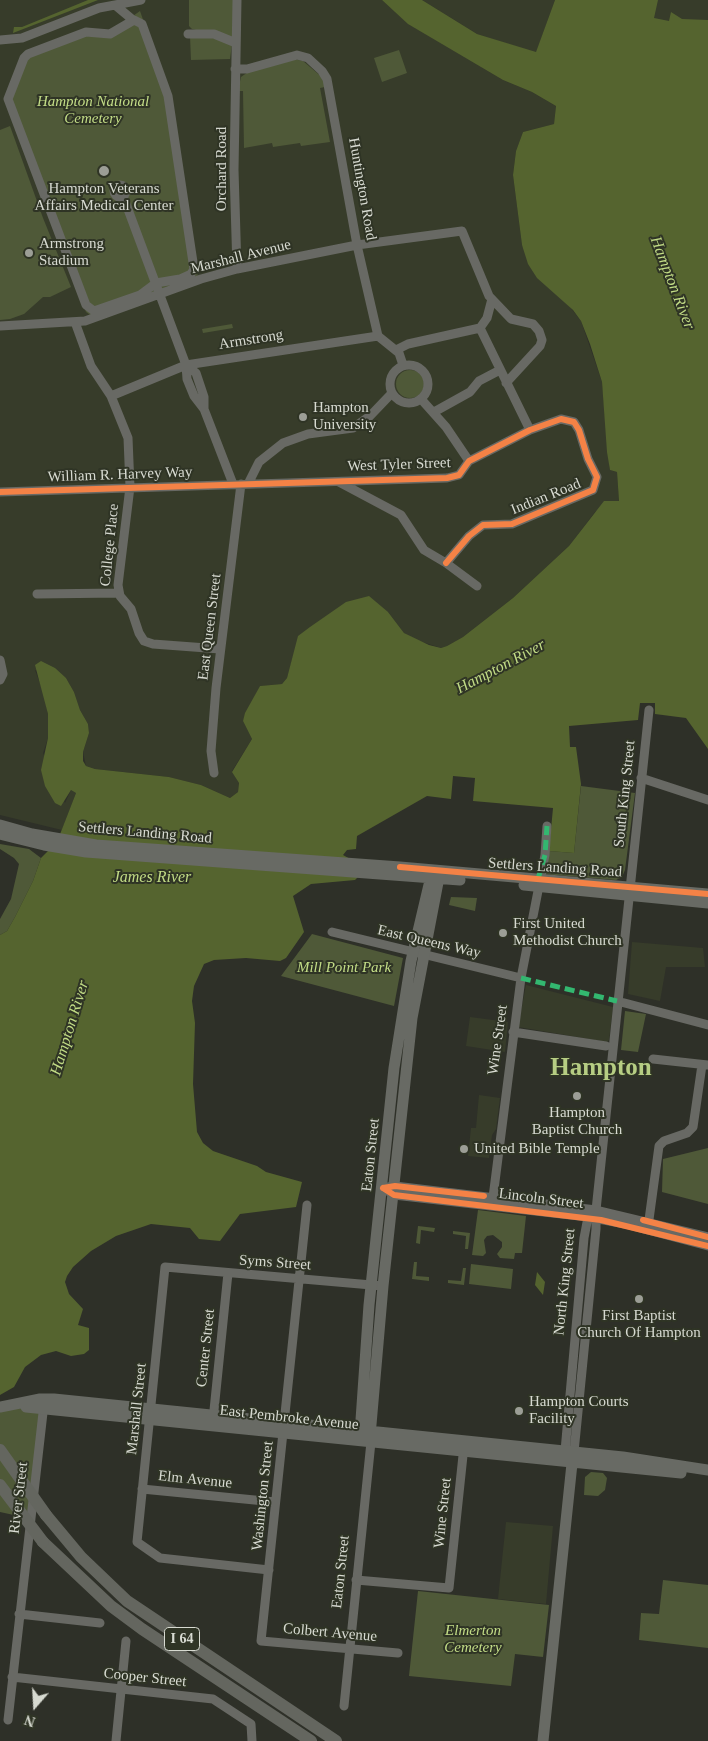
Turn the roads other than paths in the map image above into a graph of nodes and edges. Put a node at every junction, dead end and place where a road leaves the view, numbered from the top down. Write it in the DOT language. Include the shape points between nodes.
graph roads {
  1 [pos="141,0"];
  2 [pos="237,0"];
  3 [pos="115,5"];
  4 [pos="133,20"];
  5 [pos="188,34"];
  6 [pos="0,40"];
  7 [pos="236,43"];
  8 [pos="235,69"];
  9 [pos="123,196"];
  10 [pos="357,245"];
  11 [pos="237,269"];
  12 [pos="156,284"];
  13 [pos="160,295"];
  14 [pos="492,299"];
  15 [pos="75,322"];
  16 [pos="0,326"];
  17 [pos="480,328"];
  18 [pos="378,336"];
  19 [pos="396,350"];
  20 [pos="186,365"];
  21 [pos="403,365"];
  22 [pos="500,370"];
  23 [pos="506,383"];
  24 [pos="392,393"];
  25 [pos="111,396"];
  26 [pos="421,399"];
  27 [pos="434,412"];
  28 [pos="571,420"];
  29 [pos="530,430"];
  30 [pos="469,461"];
  31 [pos="337,480"];
  32 [pos="241,484"];
  33 [pos="130,488"];
  34 [pos="0,492"];
  35 [pos="446,563"];
  36 [pos="477,586"];
  37 [pos="118,593"];
  38 [pos="37,594"];
  39 [pos="220,649"];
  40 [pos="0,660"];
  41 [pos="0,680"];
  42 [pos="649,710"];
  43 [pos="214,773"];
  44 [pos="641,778"];
  45 [pos="708,800"];
  46 [pos="0,825"];
  47 [pos="547,826"];
  48 [pos="0,834"];
  49 [pos="31,838"];
  50 [pos="436,874"];
  51 [pos="538,883"];
  52 [pos="628,890"];
  53 [pos="708,894"];
  54 [pos="708,903"];
  55 [pos="332,932"];
  56 [pos="418,953"];
  57 [pos="521,978"];
  58 [pos="617,1001"];
  59 [pos="708,1025"];
  60 [pos="513,1032"];
  61 [pos="606,1046"];
  62 [pos="653,1059"];
  63 [pos="705,1065"];
  64 [pos="383,1188"];
  65 [pos="395,1190"];
  66 [pos="492,1201"];
  67 [pos="307,1205"];
  68 [pos="593,1216"];
  69 [pos="648,1226"];
  70 [pos="708,1237"];
  71 [pos="708,1246"];
  72 [pos="165,1267"];
  73 [pos="228,1273"];
  74 [pos="300,1278"];
  75 [pos="371,1285"];
  76 [pos="383,1286"];
  77 [pos="44,1403"];
  78 [pos="2,1407"];
  79 [pos="150,1413"];
  80 [pos="213,1420"];
  81 [pos="284,1427"];
  82 [pos="367,1434"];
  83 [pos="464,1446"];
  84 [pos="0,1450"];
  85 [pos="570,1455"];
  86 [pos="708,1472"];
  87 [pos="0,1485"];
  88 [pos="142,1489"];
  89 [pos="275,1502"];
  90 [pos="269,1570"];
  91 [pos="356,1580"];
  92 [pos="19,1614"];
  93 [pos="100,1623"];
  94 [pos="261,1641"];
  95 [pos="126,1642"];
  96 [pos="348,1648"];
  97 [pos="398,1653"];
  98 [pos="12,1677"];
  99 [pos="122,1689"];
  100 [pos="344,1706"];
  101 [pos="8,1720"];
  102 [pos="116,1741"];
  103 [pos="252,1741"];
  104 [pos="311,1741"];
  105 [pos="336,1741"];
  106 [pos="543,1741"];
  1 -- 3 [label="street"];
  2 -- 7 [label="street, Orchard Road"];
  3 -- 4 [label="street"];
  3 -- 6 [label="street" via="99,8 28,36"];
  4 -- 12 [label="street" via="142,24 168,96 194,265 187,276"];
  4 -- 12 [label="street" via="110,34 86,32 28,54 8,99 88,308 98,311 140,295"];
  5 -- 7 [label="street" via="214,34"];
  7 -- 8 [label="street, Orchard Road"];
  8 -- 10 [label="street, Huntington Road" via="304,56 322,71 327,79"];
  8 -- 11 [label="street, Orchard Road"];
  9 -- 12 [label="street"];
  10 -- 11 [label="street, Marshall Avenue"];
  10 -- 14 [label="street, Marshall Avenue" via="462,231"];
  10 -- 18 [label="street, Huntington Road"];
  11 -- 13 [label="street, Marshall Avenue"];
  12 -- 13 [label="street"];
  13 -- 15 [label="street, Marshall Avenue"];
  13 -- 20 [label="street"];
  14 -- 17 [label="street" via="488,318"];
  14 -- 23 [label="street" via="512,319 533,324 542,340"];
  15 -- 16 [label="street, Marshall Avenue"];
  15 -- 25 [label="street, College Place" via="91,366"];
  17 -- 19 [label="street" via="408,344"];
  17 -- 22 [label="street"];
  18 -- 19 [label="street"];
  18 -- 20 [label="street, Armstrong"];
  19 -- 21 [label="street"];
  20 -- 25 [label="street, Armstrong"];
  20 -- 32 [label="street" via="196,373 204,397 204,409"];
  21 -- 24 [label="street" via="391,376"];
  21 -- 26 [label="street" via="416,366 426,375 428,388"];
  22 -- 23 [label="street"];
  22 -- 27 [label="street"];
  23 -- 29 [label="street"];
  24 -- 26 [label="street" via="408,403"];
  24 -- 32 [label="street" via="352,428 308,434 283,443 259,462"];
  25 -- 33 [label="street, College Place" via="128,438"];
  26 -- 27 [label="street"];
  27 -- 30 [label="street"];
  28 -- 29 [label="street, West Tyler Street" via="556,420"];
  28 -- 35 [label="street, Indian Road" via="579,430 596,474 593,490 512,524 483,525"];
  29 -- 30 [label="street, West Tyler Street"];
  30 -- 31 [label="street, West Tyler Street" via="462,473 455,477"];
  31 -- 32 [label="street, West Tyler Street"];
  31 -- 35 [label="street" via="401,515 422,548"];
  32 -- 33 [label="street, William R. Harvey Way"];
  32 -- 39 [label="street, East Queen Street"];
  33 -- 34 [label="street, William R. Harvey Way"];
  33 -- 37 [label="street, College Place"];
  35 -- 36 [label="street"];
  37 -- 38 [label="street"];
  37 -- 39 [label="street, College Place" via="132,611 144,641"];
  39 -- 43 [label="street, East Queen Street" via="211,741"];
  40 -- 41 [label="street" via="3,674"];
  42 -- 44 [label="street, South King Street"];
  44 -- 45 [label="street"];
  44 -- 52 [label="street, South King Street"];
  46 -- 49 [label="main road, Settlers Landing Road"];
  47 -- 51 [label="street"];
  48 -- 49 [label="main road, Settlers Landing Road"];
  49 -- 50 [label="main road, Settlers Landing Road" via="86,852"];
  50 -- 51 [label="main road, Settlers Landing Road"];
  50 -- 56 [label="main road, Eaton Street"];
  51 -- 52 [label="main road, Settlers Landing Road"];
  51 -- 57 [label="street, Wine Street"];
  52 -- 53 [label="main road, Settlers Landing Road"];
  52 -- 54 [label="main road, Settlers Landing Road"];
  52 -- 58 [label="street, South King Street"];
  55 -- 56 [label="street, East Queens Way"];
  56 -- 57 [label="street, East Queens Way"];
  56 -- 64 [label="main road, Eaton Street" via="394,1068"];
  56 -- 65 [label="main road, Eaton Street"];
  57 -- 60 [label="street, Wine Street"];
  58 -- 59 [label="street"];
  58 -- 68 [label="street, North King Street"];
  60 -- 61 [label="street"];
  60 -- 66 [label="street, Wine Street"];
  62 -- 63 [label="street"];
  63 -- 69 [label="street" via="693,1127 659,1146"];
  64 -- 65 [label="street, Lincoln Street"];
  64 -- 75 [label="main road, Eaton Street"];
  65 -- 66 [label="street, Lincoln Street"];
  65 -- 76 [label="main road, Eaton Street"];
  66 -- 68 [label="street, Lincoln Street"];
  67 -- 74 [label="street, Washington Street"];
  68 -- 69 [label="street, Lincoln Street"];
  68 -- 85 [label="street, North King Street"];
  69 -- 70 [label="street, Lincoln Street"];
  69 -- 71 [label="street, Lincoln Street"];
  72 -- 73 [label="street, Syms Street"];
  72 -- 79 [label="street, Marshall Street"];
  73 -- 74 [label="street, Syms Street"];
  73 -- 80 [label="street, Center Street"];
  74 -- 75 [label="street, Syms Street"];
  74 -- 81 [label="street, Washington Street"];
  75 -- 76 [label="street, Syms Street"];
  75 -- 82 [label="main road, Eaton Street"];
  76 -- 82 [label="main road, Eaton Street"];
  77 -- 78 [label="main road, East Pembroke Avenue"];
  77 -- 79 [label="main road, East Pembroke Avenue"];
  77 -- 92 [label="street, River Street"];
  79 -- 80 [label="main road, East Pembroke Avenue"];
  79 -- 88 [label="street, Marshall Street"];
  80 -- 81 [label="main road, East Pembroke Avenue"];
  81 -- 82 [label="main road, East Pembroke Avenue"];
  81 -- 82 [label="main road, East Pembroke Avenue"];
  81 -- 89 [label="street, Washington Street"];
  82 -- 83 [label="main road, East Pembroke Avenue"];
  82 -- 91 [label="street, Eaton Street"];
  83 -- 85 [label="main road, East Pembroke Avenue"];
  83 -- 91 [label="street, Wine Street" via="449,1588"];
  84 -- 105 [label="highway, I 64, bridge" via="46,1515 81,1557 127,1600"];
  85 -- 86 [label="main road, East Pembroke Avenue" via="692,1474"];
  85 -- 106 [label="main road, North King Street"];
  87 -- 104 [label="highway, I 64, bridge" via="43,1542 90,1588 134,1624"];
  88 -- 89 [label="street, Elm Avenue"];
  88 -- 90 [label="street, Marshall Street" via="137,1542 160,1558"];
  89 -- 90 [label="street, Washington Street"];
  90 -- 94 [label="street, Washington Street"];
  91 -- 96 [label="street, Eaton Street"];
  92 -- 93 [label="street"];
  92 -- 98 [label="street, River Street"];
  94 -- 96 [label="street, Colbert Avenue"];
  95 -- 99 [label="street"];
  96 -- 97 [label="street, Colbert Avenue"];
  96 -- 100 [label="street, Eaton Street"];
  98 -- 99 [label="street, Cooper Street"];
  98 -- 101 [label="street, River Street"];
  99 -- 102 [label="street"];
  99 -- 103 [label="street, Cooper Street" via="213,1699 251,1724"];
}
